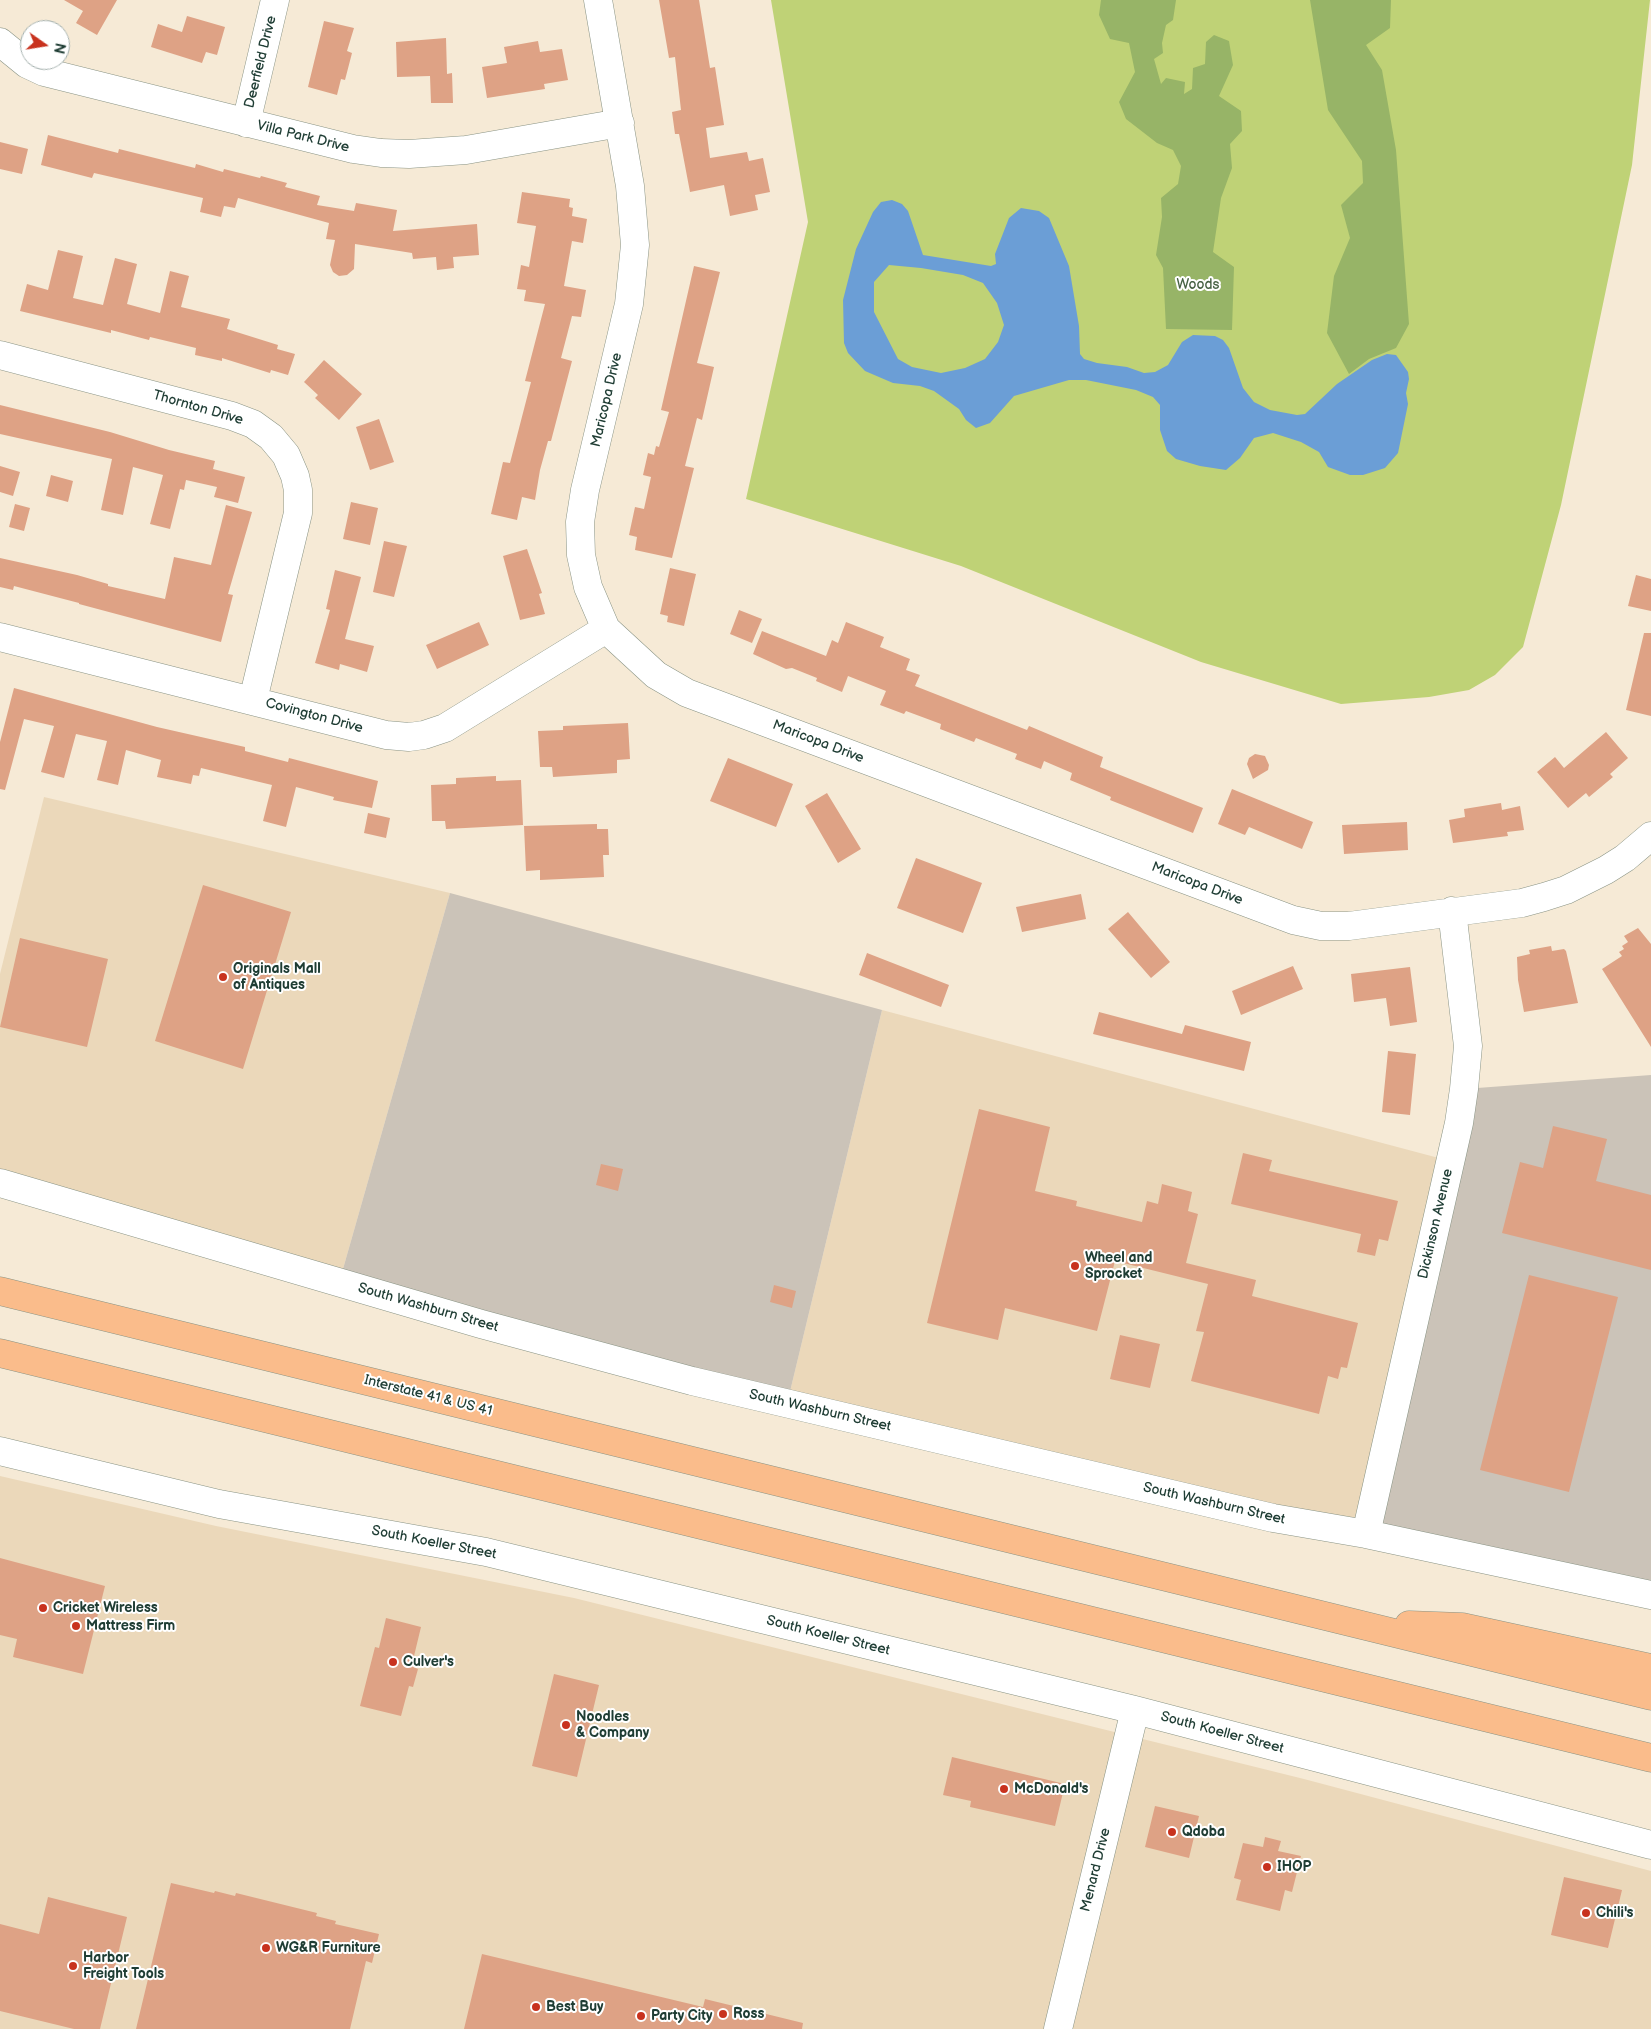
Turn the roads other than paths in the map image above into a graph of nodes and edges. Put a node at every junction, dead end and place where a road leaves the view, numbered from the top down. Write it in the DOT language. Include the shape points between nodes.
graph roads {
  1 [pos="276,0"];
  2 [pos="598,0"];
  3 [pos="0,42"];
  4 [pos="246,123"];
  5 [pos="620,123"];
  6 [pos="0,355"];
  7 [pos="606,629"];
  8 [pos="0,637"];
  9 [pos="253,700"];
  10 [pos="1651,836"];
  11 [pos="1452,911"];
  12 [pos="0,1183"];
  13 [pos="0,1291"];
  14 [pos="0,1353"];
  15 [pos="0,1451"];
  16 [pos="1366,1534"];
  17 [pos="1651,1595"];
  18 [pos="1353,1623"];
  19 [pos="1651,1668"];
  20 [pos="1651,1696"];
  21 [pos="1135,1710"];
  22 [pos="1651,1758"];
  23 [pos="1651,1845"];
  24 [pos="1058,2029"];
  1 -- 4 [label="street, Deerfield Drive"];
  2 -- 5 [label="street, Maricopa Drive"];
  3 -- 4 [label="street, Villa Park Drive" via="27,64 44,72"];
  4 -- 5 [label="street, Villa Park Drive" via="353,149 409,154 466,150"];
  5 -- 7 [label="street, Maricopa Drive" via="634,216 634,275 580,522 581,554 588,587"];
  6 -- 9 [label="street, Thornton Drive" via="232,416 253,424 271,437 286,455 298,490 298,513"];
  7 -- 9 [label="street, Covington Drive" via="445,728 424,736 386,735"];
  7 -- 11 [label="street, Maricopa Drive" via="656,675 687,693 1293,920 1320,926 1349,926"];
  8 -- 9 [label="street, Covington Drive"];
  10 -- 11 [label="street, Maricopa Drive" via="1625,858 1566,890 1522,902"];
  11 -- 16 [label="street, Dickinson Avenue" via="1468,1046 1464,1089"];
  12 -- 16 [label="street, South Washburn Street" via="481,1324 692,1381 1273,1518"];
  13 -- 18 [label="highway, Interstate 41 & US 41"];
  14 -- 22 [label="highway"];
  15 -- 21 [label="street, South Koeller Street" via="219,1504 486,1552"];
  16 -- 17 [label="street, South Washburn Street"];
  18 -- 19 [label="highway" via="1462,1627"];
  18 -- 20 [label="highway"];
  21 -- 23 [label="street, South Koeller Street"];
  21 -- 24 [label="street, Menard Drive"];
}
